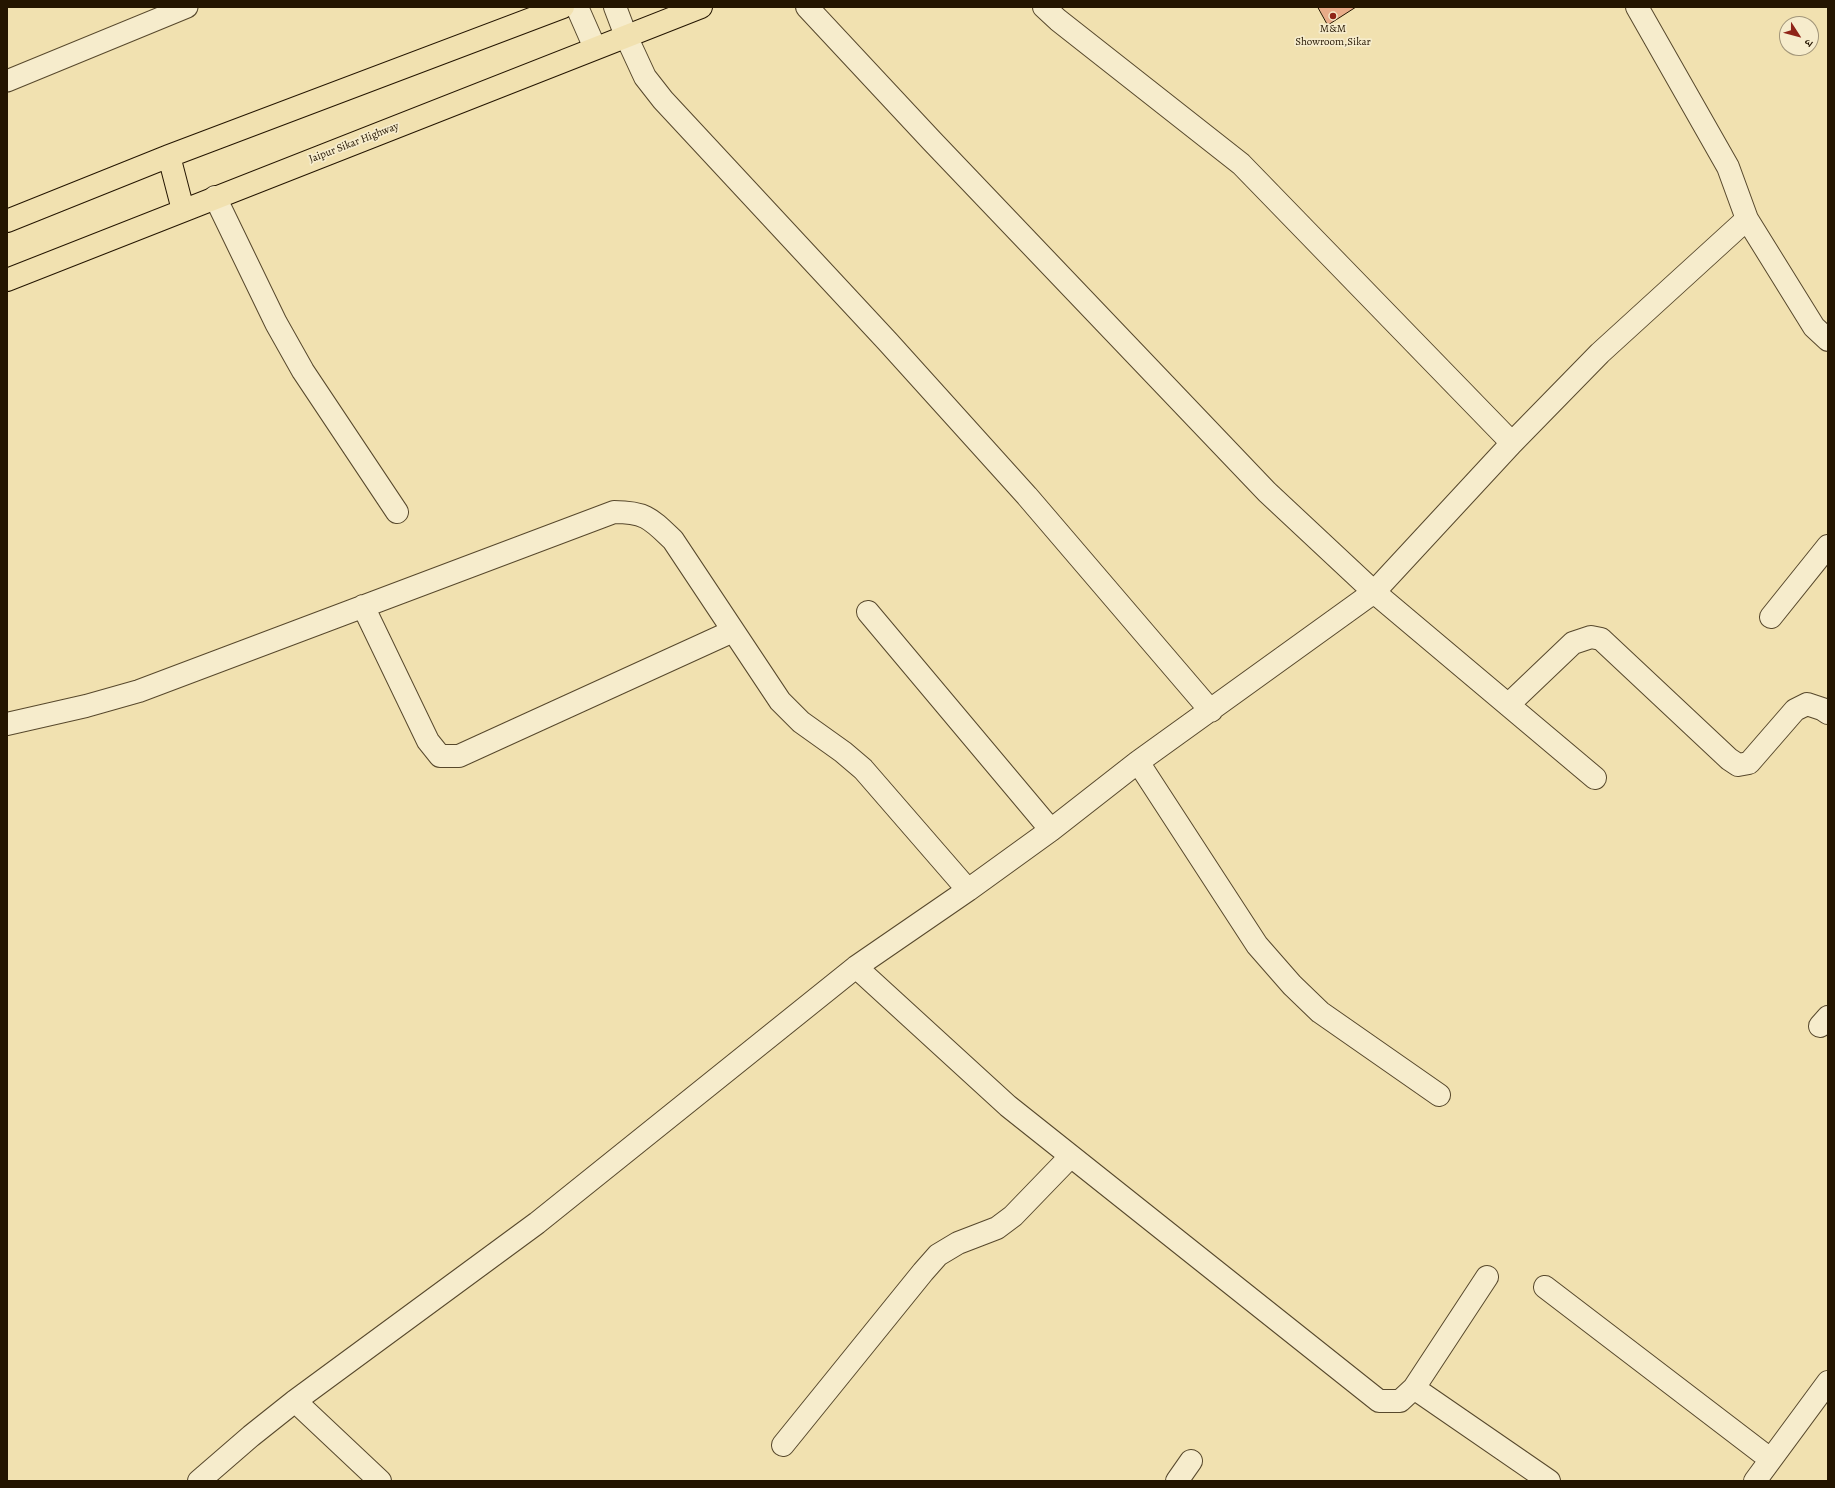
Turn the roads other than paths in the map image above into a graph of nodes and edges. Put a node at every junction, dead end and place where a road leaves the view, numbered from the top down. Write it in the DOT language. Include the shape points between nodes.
graph roads {
  1 [pos="187,7"];
  2 [pos="563,7"];
  3 [pos="577,7"];
  4 [pos="616,7"];
  5 [pos="701,7"];
  6 [pos="807,7"];
  7 [pos="1044,7"];
  8 [pos="1637,7"];
  9 [pos="626,36"];
  10 [pos="595,48"];
  11 [pos="7,81"];
  12 [pos="169,156"];
  13 [pos="215,197"];
  14 [pos="183,210"];
  15 [pos="1747,219"];
  16 [pos="7,221"];
  17 [pos="7,280"];
  18 [pos="1828,340"];
  19 [pos="1512,443"];
  20 [pos="397,512"];
  21 [pos="1828,546"];
  22 [pos="1374,592"];
  23 [pos="363,606"];
  24 [pos="868,612"];
  25 [pos="1772,618"];
  26 [pos="733,631"];
  27 [pos="1508,705"];
  28 [pos="1211,711"];
  29 [pos="1828,714"];
  30 [pos="7,724"];
  31 [pos="1138,762"];
  32 [pos="1595,778"];
  33 [pos="1051,830"];
  34 [pos="968,890"];
  35 [pos="856,967"];
  36 [pos="1439,1095"];
  37 [pos="1070,1157"];
  38 [pos="1488,1277"];
  39 [pos="1545,1287"];
  40 [pos="1828,1382"];
  41 [pos="1414,1388"];
  42 [pos="295,1401"];
  43 [pos="783,1445"];
  44 [pos="1770,1459"];
  45 [pos="1191,1461"];
  46 [pos="199,1481"];
  47 [pos="380,1481"];
  48 [pos="1177,1481"];
  49 [pos="1550,1481"];
  50 [pos="1755,1481"];
  1 -- 11 [label="lane"];
  2 -- 12 [label="main road"];
  3 -- 10 [label="street"];
  4 -- 9 [label="street"];
  5 -- 9 [label="main road, Jaipur Sikar Highway"];
  6 -- 22 [label="street" via="1267,492"];
  7 -- 19 [label="street" via="1241,164"];
  8 -- 15 [label="street" via="1728,167"];
  9 -- 10 [label="main road, Jaipur Sikar Highway"];
  9 -- 28 [label="street" via="645,77 662,100 888,342 1027,496"];
  10 -- 13 [label="main road, Jaipur Sikar Highway"];
  12 -- 14 [label="main road"];
  12 -- 16 [label="main road"];
  13 -- 14 [label="main road, Jaipur Sikar Highway"];
  13 -- 20 [label="street" via="276,323 303,371"];
  14 -- 17 [label="main road, Jaipur Sikar Highway"];
  15 -- 18 [label="street" via="1814,327"];
  15 -- 19 [label="street" via="1600,352"];
  19 -- 22 [label="street"];
  21 -- 25 [label="street"];
  22 -- 27 [label="street"];
  22 -- 28 [label="street"];
  23 -- 26 [label="street" via="614,512 633,512 653,521 673,540"];
  23 -- 26 [label="street" via="428,741 440,756 459,756"];
  23 -- 30 [label="street" via="139,691"];
  24 -- 33 [label="street"];
  26 -- 34 [label="street" via="780,701 801,722 863,769"];
  27 -- 29 [label="street" via="1573,643 1591,637 1602,640 1738,765 1749,763 1795,710 1807,704 1822,708"];
  27 -- 32 [label="street"];
  28 -- 31 [label="street"];
  31 -- 33 [label="street"];
  31 -- 36 [label="street" via="1257,945 1292,985 1320,1012"];
  33 -- 34 [label="street"];
  34 -- 35 [label="street"];
  35 -- 37 [label="street" via="1008,1106"];
  35 -- 42 [label="street" via="537,1223"];
  37 -- 41 [label="street" via="1379,1401 1400,1401"];
  37 -- 43 [label="street" via="1013,1216 997,1228 958,1243 938,1256"];
  38 -- 41 [label="street"];
  39 -- 44 [label="street"];
  40 -- 44 [label="street"];
  41 -- 49 [label="street"];
  42 -- 46 [label="street"];
  42 -- 47 [label="street"];
  44 -- 50 [label="street"];
  45 -- 48 [label="street"];
}
